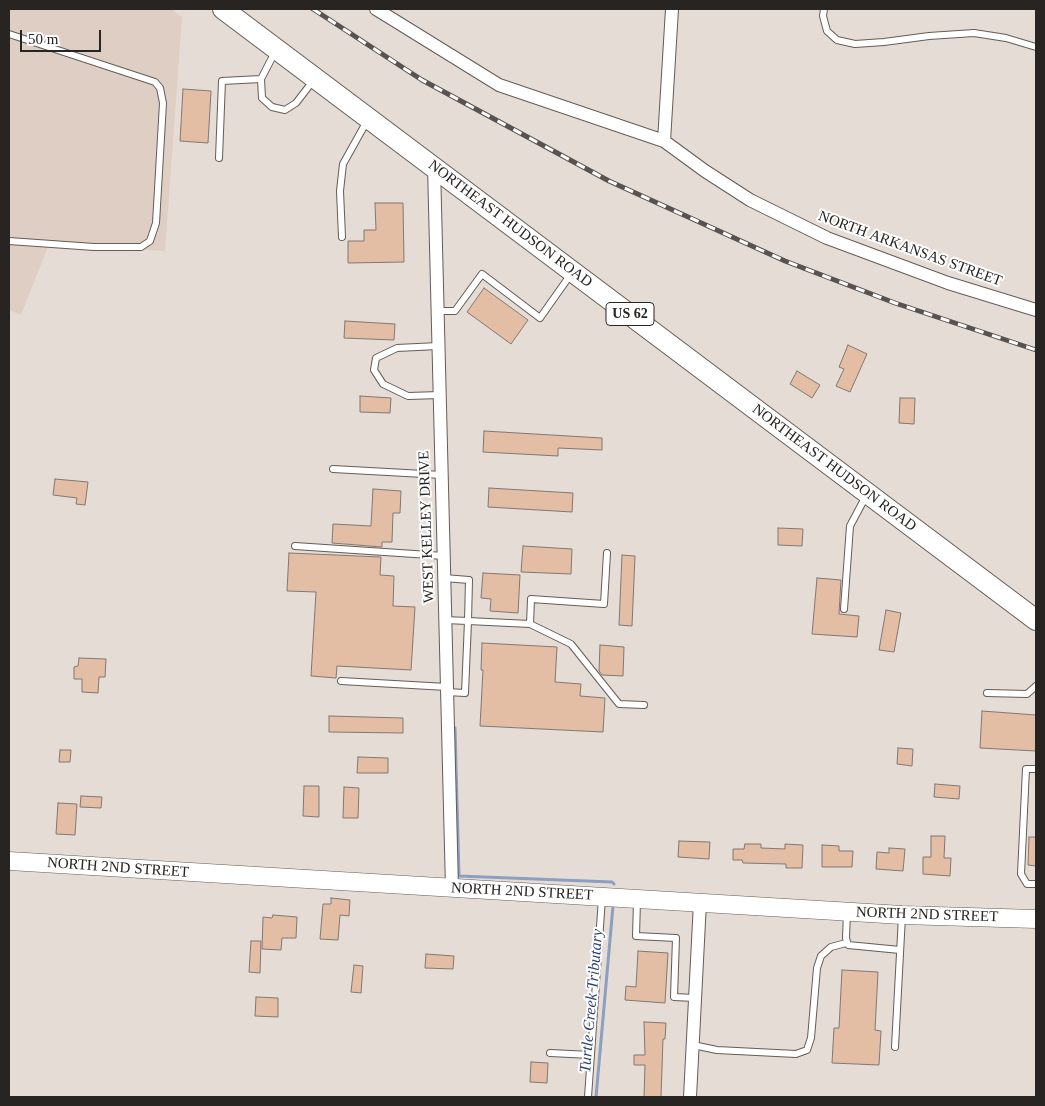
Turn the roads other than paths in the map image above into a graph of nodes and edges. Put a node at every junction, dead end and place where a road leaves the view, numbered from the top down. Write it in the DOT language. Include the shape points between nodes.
graph roads {
  1 [pos="223,9"];
  2 [pos="376,9"];
  3 [pos="672,9"];
  4 [pos="824,9"];
  5 [pos="9,34"];
  6 [pos="1036,47"];
  7 [pos="277,49"];
  8 [pos="315,78"];
  9 [pos="262,79"];
  10 [pos="369,118"];
  11 [pos="664,141"];
  12 [pos="219,158"];
  13 [pos="434,166"];
  14 [pos="342,237"];
  15 [pos="9,241"];
  16 [pos="573,271"];
  17 [pos="1036,310"];
  18 [pos="438,311"];
  19 [pos="438,346"];
  20 [pos="440,395"];
  21 [pos="333,469"];
  22 [pos="442,475"];
  23 [pos="868,493"];
  24 [pos="295,546"];
  25 [pos="607,553"];
  26 [pos="444,556"];
  27 [pos="444,578"];
  28 [pos="844,609"];
  29 [pos="446,620"];
  30 [pos="1036,620"];
  31 [pos="468,621"];
  32 [pos="530,624"];
  33 [pos="341,682"];
  34 [pos="1036,686"];
  35 [pos="447,689"];
  36 [pos="987,693"];
  37 [pos="644,705"];
  38 [pos="1036,769"];
  39 [pos="9,861"];
  40 [pos="1036,884"];
  41 [pos="452,888"];
  42 [pos="602,896"];
  43 [pos="638,899"];
  44 [pos="700,902"];
  45 [pos="847,912"];
  46 [pos="902,915"];
  47 [pos="1036,919"];
  48 [pos="846,943"];
  49 [pos="900,950"];
  50 [pos="695,998"];
  51 [pos="693,1045"];
  52 [pos="895,1047"];
  53 [pos="550,1053"];
  54 [pos="591,1055"];
  55 [pos="588,1097"];
  56 [pos="690,1097"];
  1 -- 7 [label="highway, NORTHEAST HUDSON ROAD / US 62"];
  2 -- 11 [label="street, NORTH ARKANSAS STREET" via="499,84"];
  3 -- 11 [label="street"];
  4 -- 6 [label="lane" via="827,32 837,40 854,44 974,33"];
  5 -- 15 [label="lane" via="155,82 160,88 163,103 156,223 150,241 141,247 94,247"];
  7 -- 8 [label="highway, NORTHEAST HUDSON ROAD / US 62"];
  7 -- 9 [label="lane"];
  8 -- 9 [label="lane" via="296,103 286,110 272,107 262,98"];
  8 -- 10 [label="highway, NORTHEAST HUDSON ROAD / US 62"];
  9 -- 12 [label="lane" via="222,81"];
  10 -- 13 [label="highway, NORTHEAST HUDSON ROAD / US 62"];
  10 -- 14 [label="lane" via="343,164 340,191"];
  11 -- 17 [label="street, NORTH ARKANSAS STREET" via="750,200 827,238 948,283"];
  13 -- 16 [label="highway, NORTHEAST HUDSON ROAD / US 62"];
  13 -- 18 [label="street, WEST KELLEY DRIVE"];
  16 -- 18 [label="lane" via="540,318 482,274 455,311"];
  16 -- 23 [label="highway, NORTHEAST HUDSON ROAD / US 62"];
  18 -- 19 [label="street, WEST KELLEY DRIVE"];
  19 -- 20 [label="street, WEST KELLEY DRIVE"];
  19 -- 20 [label="lane" via="397,348 376,358 374,370 383,384 408,396"];
  20 -- 22 [label="street, WEST KELLEY DRIVE"];
  21 -- 22 [label="lane"];
  22 -- 26 [label="street, WEST KELLEY DRIVE"];
  23 -- 28 [label="lane" via="850,526"];
  23 -- 30 [label="highway, NORTHEAST HUDSON ROAD / US 62"];
  24 -- 26 [label="lane"];
  25 -- 32 [label="lane" via="604,604 531,599"];
  26 -- 27 [label="street, WEST KELLEY DRIVE"];
  27 -- 29 [label="street, WEST KELLEY DRIVE"];
  27 -- 31 [label="lane" via="469,580"];
  29 -- 31 [label="lane"];
  29 -- 35 [label="street, WEST KELLEY DRIVE"];
  31 -- 32 [label="lane"];
  31 -- 35 [label="lane" via="465,693"];
  32 -- 37 [label="lane" via="571,644 619,704"];
  33 -- 35 [label="lane"];
  34 -- 36 [label="lane" via="1026,694"];
  35 -- 41 [label="street, WEST KELLEY DRIVE"];
  38 -- 40 [label="lane" via="1026,769 1021,874 1027,884"];
  39 -- 41 [label="main road, NORTH 2ND STREET"];
  41 -- 42 [label="main road, NORTH 2ND STREET"];
  42 -- 43 [label="main road, NORTH 2ND STREET"];
  42 -- 54 [label="lane"];
  43 -- 44 [label="main road, NORTH 2ND STREET"];
  43 -- 50 [label="lane" via="636,936 676,938 674,998"];
  44 -- 45 [label="main road, NORTH 2ND STREET"];
  44 -- 50 [label="street"];
  45 -- 46 [label="main road, NORTH 2ND STREET"];
  45 -- 48 [label="lane"];
  46 -- 47 [label="main road, NORTH 2ND STREET"];
  46 -- 49 [label="lane"];
  48 -- 49 [label="lane" via="851,947"];
  48 -- 51 [label="lane" via="832,947 821,956 807,1050 796,1054 717,1050"];
  49 -- 52 [label="lane"];
  50 -- 51 [label="street"];
  51 -- 56 [label="street"];
  53 -- 54 [label="lane"];
  54 -- 55 [label="lane"];
}
